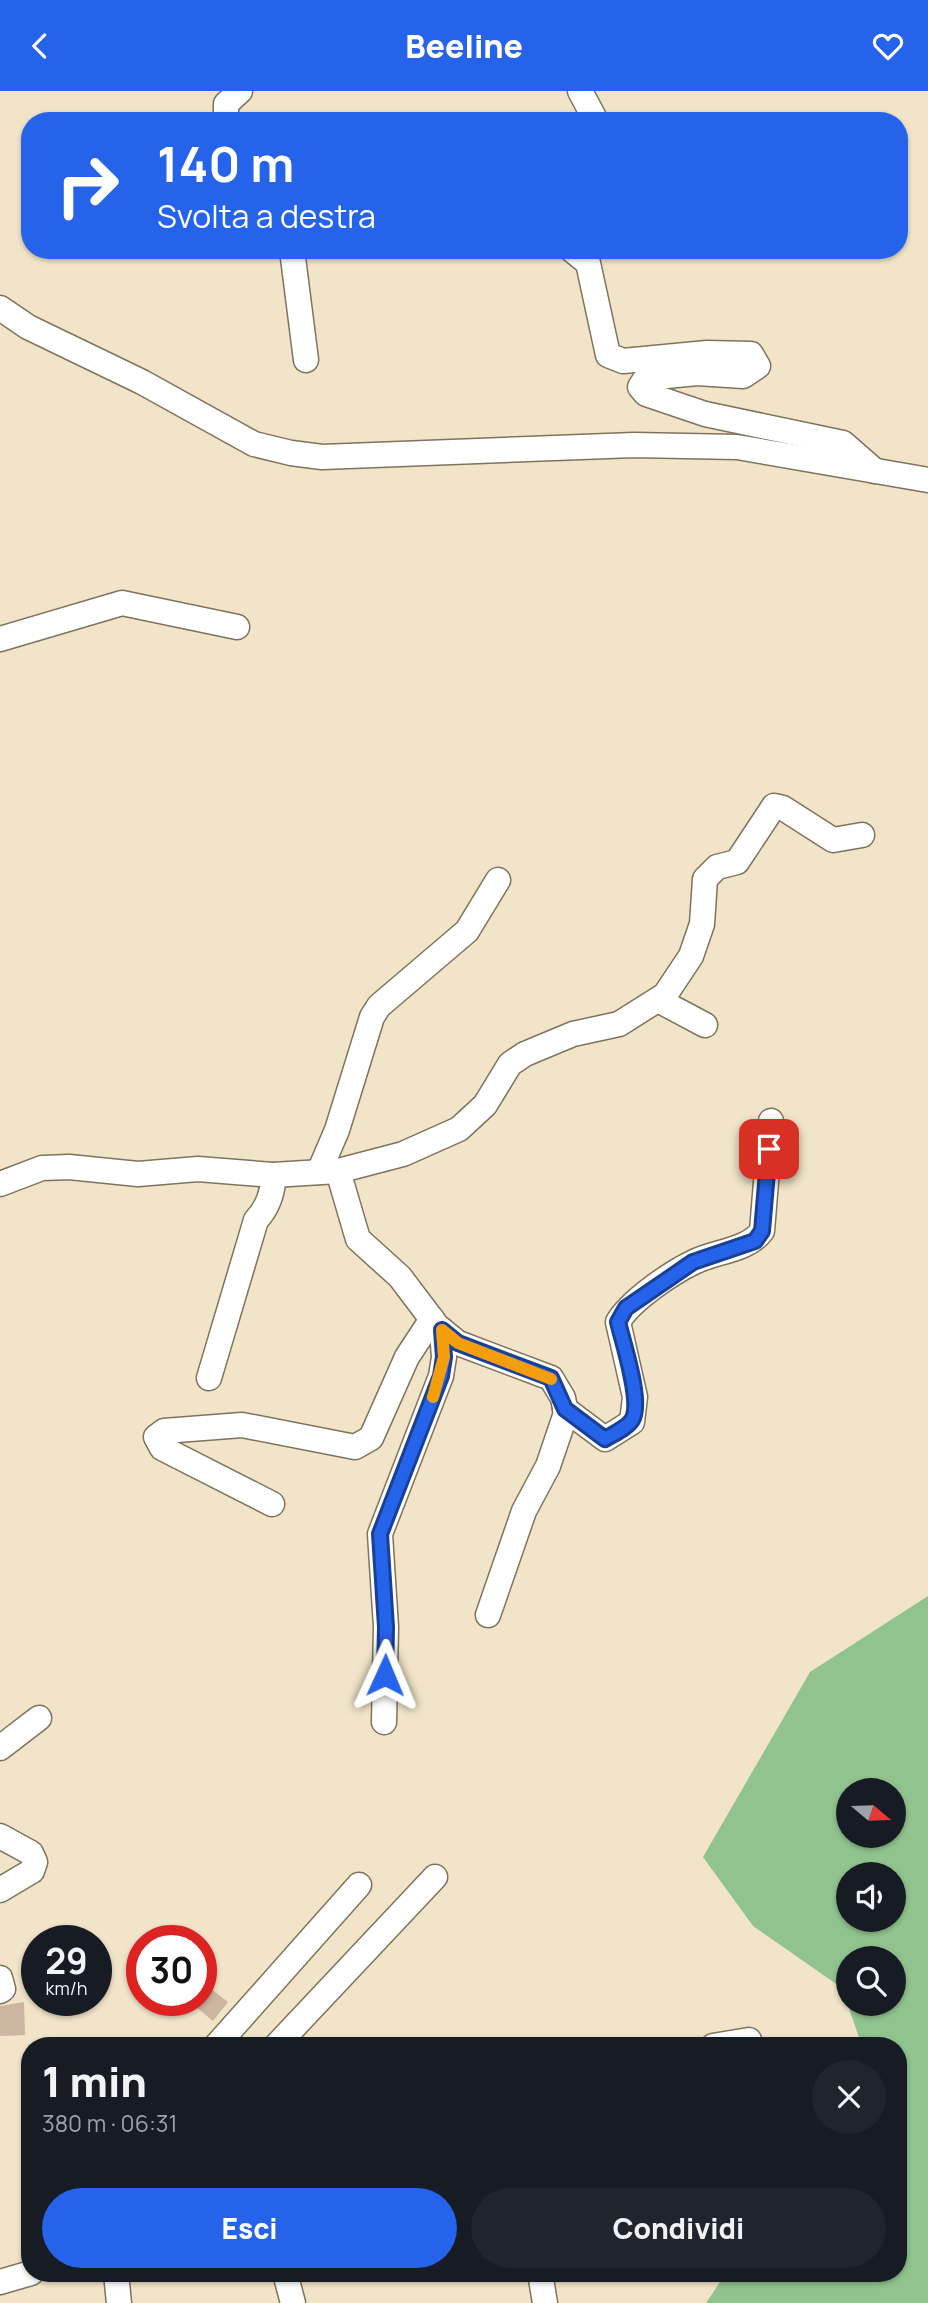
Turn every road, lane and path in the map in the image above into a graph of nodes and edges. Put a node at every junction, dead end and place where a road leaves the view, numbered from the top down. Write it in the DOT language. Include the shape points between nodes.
graph roads {
  1 [pos="240,91"];
  2 [pos="580,91"];
  3 [pos="226,112"];
  4 [pos="591,112"];
  5 [pos="293,259"];
  6 [pos="583,259"];
  7 [pos="0,307"];
  8 [pos="306,360"];
  9 [pos="877,473"];
  10 [pos="928,480"];
  11 [pos="237,627"];
  12 [pos="0,639"];
  13 [pos="862,835"];
  14 [pos="498,880"];
  15 [pos="658,1000"];
  16 [pos="705,1025"];
  17 [pos="771,1121"];
  18 [pos="329,1171"];
  19 [pos="273,1175"];
  20 [pos="0,1184"];
  21 [pos="437,1324"];
  22 [pos="209,1378"];
  23 [pos="565,1409"];
  24 [pos="272,1504"];
  25 [pos="488,1615"];
  26 [pos="39,1718"];
  27 [pos="384,1722"];
  28 [pos="0,1748"];
  29 [pos="0,1836"];
  30 [pos="435,1878"];
  31 [pos="359,1885"];
  32 [pos="0,1890"];
  33 [pos="0,1978"];
  34 [pos="0,1991"];
  35 [pos="224,2037"];
  36 [pos="285,2037"];
  37 [pos="21,2276"];
  38 [pos="0,2282"];
  39 [pos="117,2282"];
  40 [pos="287,2282"];
  41 [pos="542,2282"];
  42 [pos="119,2303"];
  43 [pos="293,2303"];
  44 [pos="545,2303"];
  1 -- 3 [label="street" via="226,104"];
  2 -- 4 [label="street"];
  5 -- 8 [label="street"];
  6 -- 9 [label="street" via="608,355 623,361 751,354 758,366 743,376 697,373 646,378 640,387 646,394 705,414 843,443"];
  7 -- 9 [label="street" via="28,327 142,382 254,444 290,453 322,457 634,445 737,447"];
  9 -- 10 [label="street"];
  11 -- 12 [label="street" via="122,603"];
  13 -- 15 [label="street" via="833,840 774,806 737,862 717,867 705,879 702,924 691,956"];
  14 -- 18 [label="street" via="467,931 372,1017"];
  15 -- 16 [label="street"];
  15 -- 18 [label="street" via="619,1024 573,1034 525,1053 510,1064 485,1105 458,1129 403,1154"];
  17 -- 23 [label="street" via="762,1231 755,1241 693,1262 626,1308 618,1322 635,1397 632,1422 605,1439"];
  18 -- 19 [label="street"];
  18 -- 21 [label="street" via="358,1239 400,1277"];
  19 -- 20 [label="street" via="198,1169 138,1174 69,1167 42,1168"];
  19 -- 22 [label="street" via="274,1185 256,1220"];
  21 -- 23 [label="street" via="458,1343 551,1378"];
  21 -- 24 [label="street" via="407,1357 371,1438 355,1447 242,1425 164,1431 156,1437 162,1448"];
  21 -- 27 [label="street" via="444,1357 441,1376 380,1534 386,1627"];
  23 -- 25 [label="street" via="548,1466 524,1511"];
  26 -- 28 [label="street"];
  29 -- 32 [label="street" via="31,1853 35,1862 32,1871"];
  30 -- 36 [label="street"];
  31 -- 35 [label="street"];
  33 -- 34 [label="street"];
  37 -- 38 [label="street"];
  39 -- 42 [label="street"];
  40 -- 43 [label="street"];
  41 -- 44 [label="street"];
}
